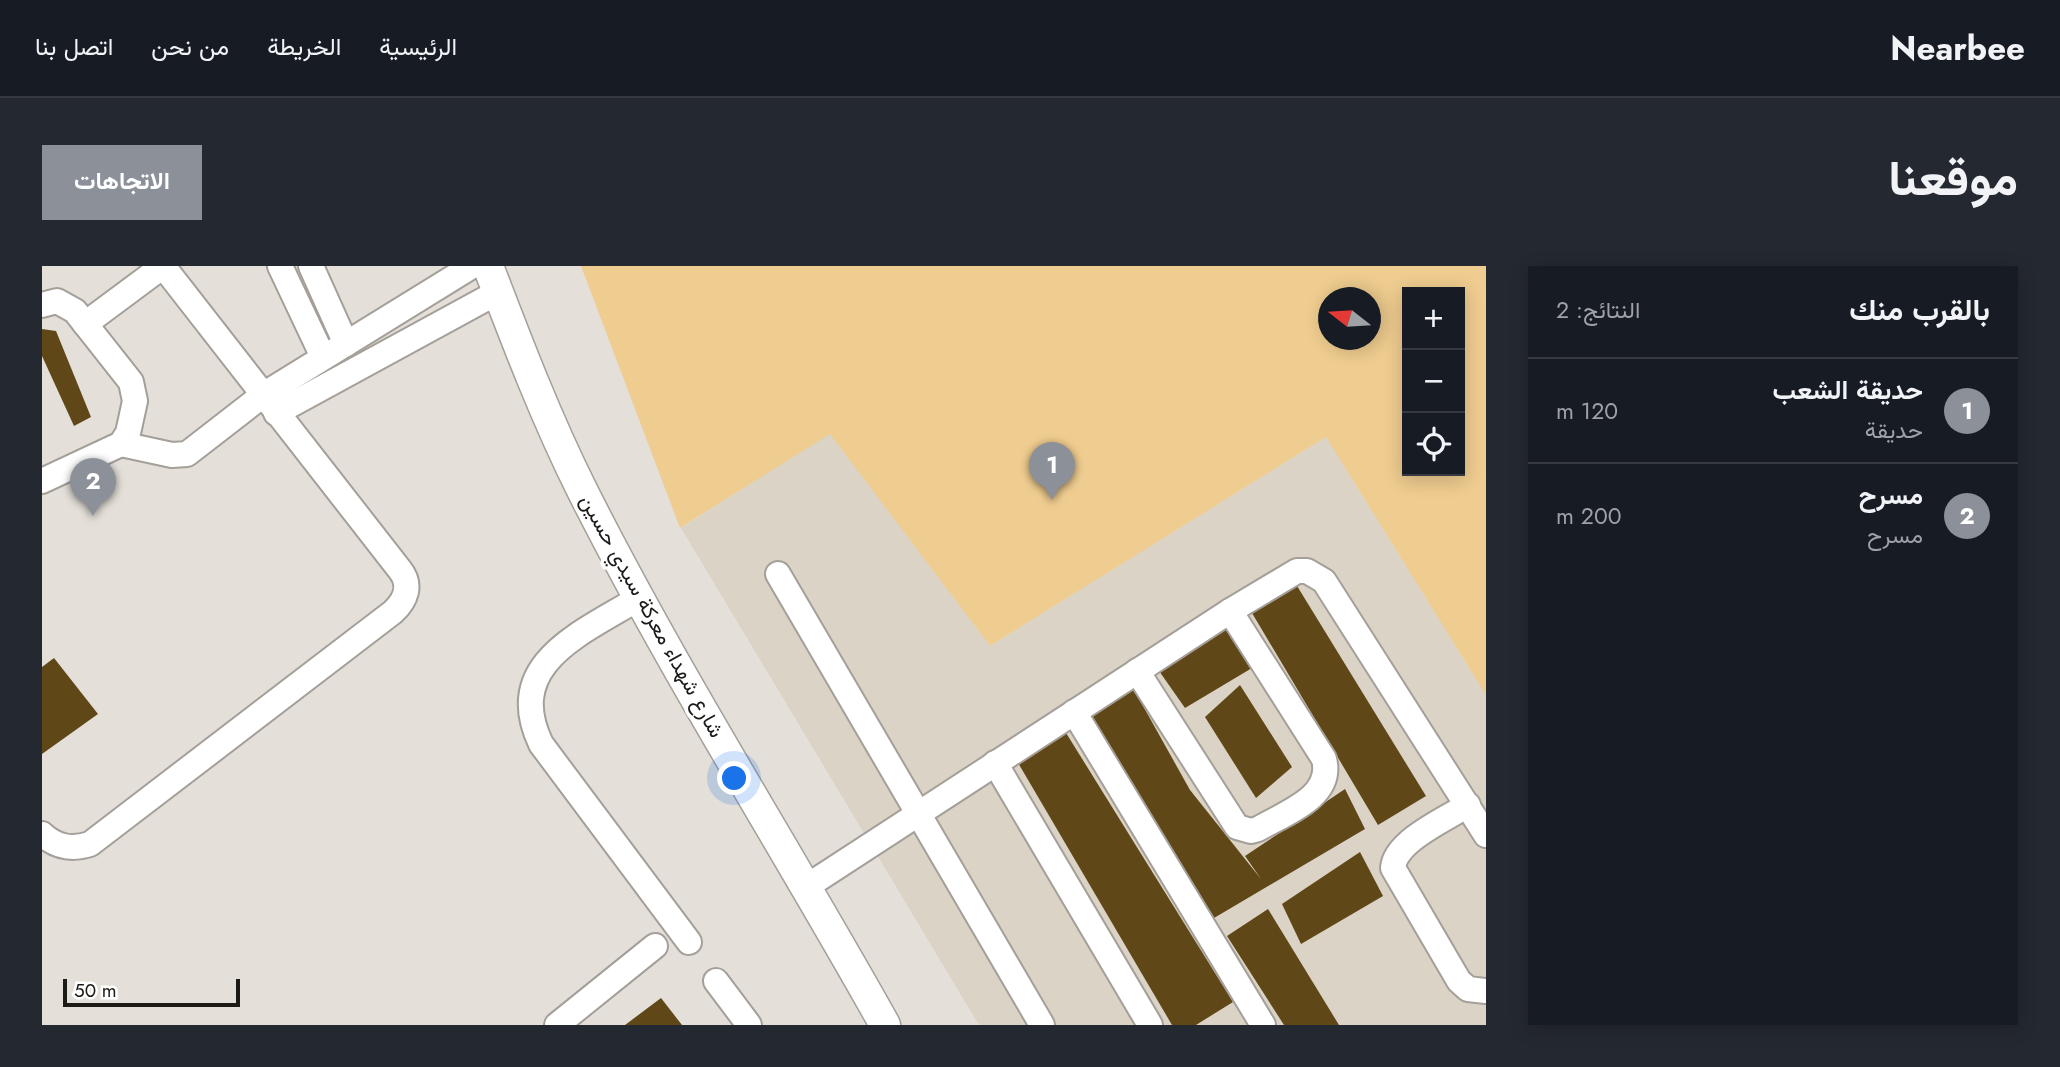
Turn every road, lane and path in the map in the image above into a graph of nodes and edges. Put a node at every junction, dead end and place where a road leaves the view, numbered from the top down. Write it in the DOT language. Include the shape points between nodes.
graph roads {
  1 [pos="280,266"];
  2 [pos="311,266"];
  3 [pos="472,266"];
  4 [pos="493,279"];
  5 [pos="42,305"];
  6 [pos="85,324"];
  7 [pos="346,344"];
  8 [pos="324,358"];
  9 [pos="269,404"];
  10 [pos="121,444"];
  11 [pos="42,481"];
  12 [pos="778,574"];
  13 [pos="639,597"];
  14 [pos="1230,611"];
  15 [pos="1137,671"];
  16 [pos="1074,712"];
  17 [pos="995,764"];
  18 [pos="1468,805"];
  19 [pos="918,814"];
  20 [pos="42,834"];
  21 [pos="1486,835"];
  22 [pos="806,887"];
  23 [pos="689,942"];
  24 [pos="655,946"];
  25 [pos="716,981"];
  26 [pos="1486,991"];
  27 [pos="557,1025"];
  28 [pos="749,1025"];
  29 [pos="885,1025"];
  30 [pos="1042,1025"];
  31 [pos="1150,1025"];
  32 [pos="1263,1025"];
  1 -- 8 [label="street"];
  2 -- 7 [label="street"];
  3 -- 7 [label="street"];
  4 -- 9 [label="street"];
  4 -- 13 [label="main road, شارع شهداء معركة سيدي حسين" via="551,425"];
  5 -- 6 [label="street" via="64,303"];
  6 -- 9 [label="street" via="163,266"];
  6 -- 10 [label="street" via="134,388 131,421"];
  7 -- 8 [label="street"];
  8 -- 9 [label="street"];
  9 -- 10 [label="street" via="187,454"];
  9 -- 20 [label="street" via="405,576 404,600 90,844 58,845"];
  10 -- 11 [label="street"];
  12 -- 19 [label="street"];
  13 -- 22 [label="main road, شارع شهداء معركة سيدي حسين"];
  13 -- 23 [label="street" via="550,654 534,682 531,714 541,744"];
  14 -- 15 [label="street"];
  14 -- 15 [label="street" via="1324,759 1326,776 1317,794 1251,831 1237,827"];
  14 -- 18 [label="street" via="1297,571 1318,575"];
  15 -- 16 [label="street"];
  16 -- 17 [label="street"];
  16 -- 32 [label="street"];
  17 -- 19 [label="street"];
  17 -- 31 [label="street"];
  18 -- 21 [label="street"];
  18 -- 26 [label="street" via="1401,848 1393,868 1459,981 1468,989"];
  19 -- 22 [label="street"];
  19 -- 30 [label="street"];
  22 -- 29 [label="main road, شارع شهداء معركة سيدي حسين"];
  24 -- 27 [label="street"];
  25 -- 28 [label="street"];
}
